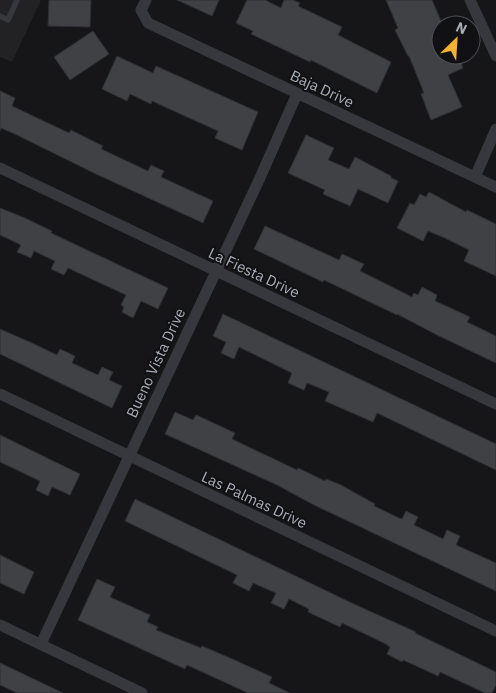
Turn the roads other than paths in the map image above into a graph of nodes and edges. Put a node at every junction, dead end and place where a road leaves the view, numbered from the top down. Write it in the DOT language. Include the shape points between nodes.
graph roads {
  1 [pos="17,0"];
  2 [pos="470,0"];
  3 [pos="144,5"];
  4 [pos="0,16"];
  5 [pos="496,56"];
  6 [pos="297,94"];
  7 [pos="496,129"];
  8 [pos="0,168"];
  9 [pos="475,177"];
  10 [pos="496,187"];
  11 [pos="216,271"];
  12 [pos="0,394"];
  13 [pos="496,404"];
  14 [pos="128,456"];
  15 [pos="0,625"];
  16 [pos="496,631"];
  17 [pos="41,644"];
  18 [pos="142,693"];
  1 -- 4 [label="lane" via="8,20"];
  2 -- 5 [label="street"];
  3 -- 6 [label="street, Baja Drive" via="148,23"];
  6 -- 9 [label="street, Baja Drive"];
  6 -- 11 [label="street, Bueno Vista Drive"];
  7 -- 9 [label="street"];
  8 -- 11 [label="street, La Fiesta Drive"];
  9 -- 10 [label="street, Baja Drive"];
  11 -- 13 [label="street, La Fiesta Drive"];
  11 -- 14 [label="street, Bueno Vista Drive"];
  12 -- 14 [label="street, Las Palmas Drive"];
  14 -- 16 [label="street, Las Palmas Drive"];
  14 -- 17 [label="street, Bueno Vista Drive"];
  15 -- 17 [label="street"];
  17 -- 18 [label="street"];
}
